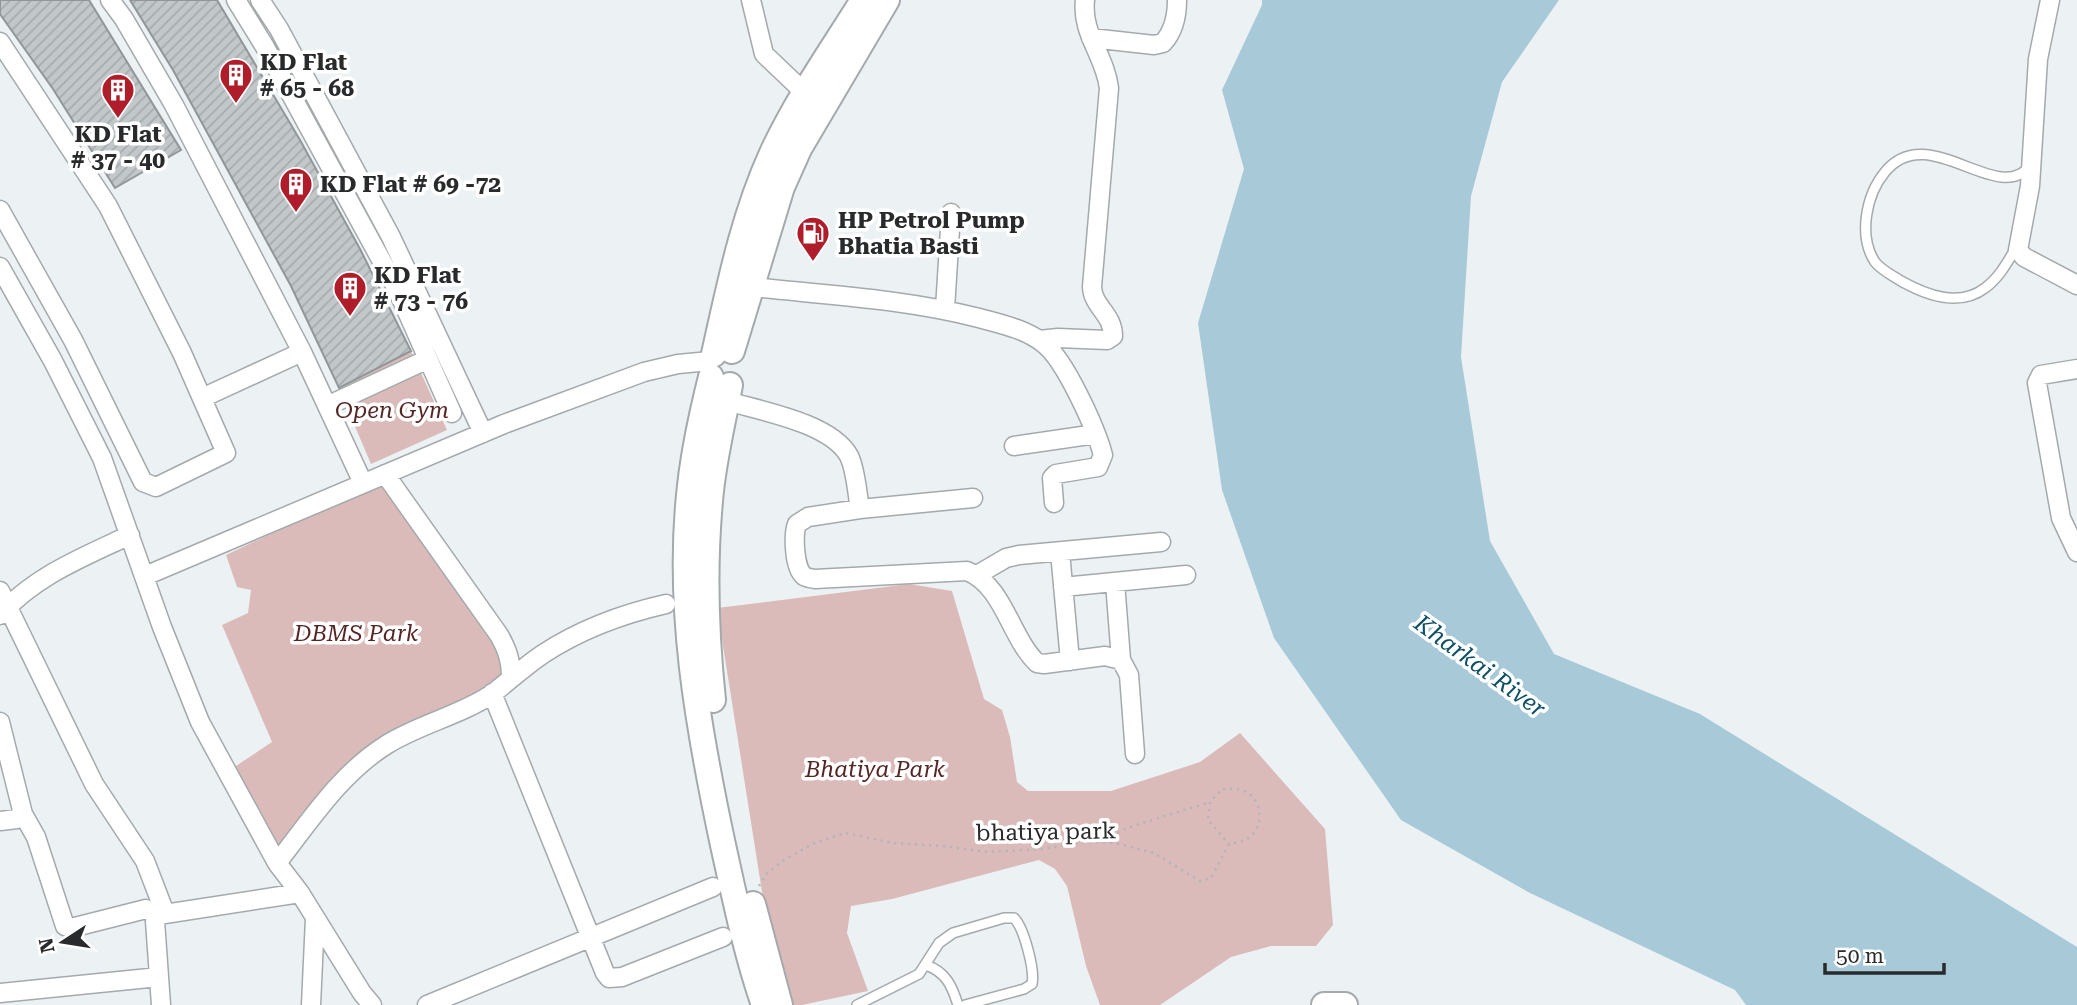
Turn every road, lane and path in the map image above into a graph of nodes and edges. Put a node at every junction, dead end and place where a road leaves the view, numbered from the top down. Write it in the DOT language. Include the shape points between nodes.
graph roads {
  1 [pos="110,0"];
  2 [pos="236,0"];
  3 [pos="260,0"];
  4 [pos="751,0"];
  5 [pos="863,0"];
  6 [pos="887,0"];
  7 [pos="1085,0"];
  8 [pos="1177,0"];
  9 [pos="2050,0"];
  10 [pos="1091,38"];
  11 [pos="0,42"];
  12 [pos="805,93"];
  13 [pos="2031,165"];
  14 [pos="0,209"];
  15 [pos="951,213"];
  16 [pos="2018,244"];
  17 [pos="2,277"];
  18 [pos="2077,285"];
  19 [pos="752,287"];
  20 [pos="945,309"];
  21 [pos="1039,340"];
  22 [pos="302,352"];
  23 [pos="428,359"];
  24 [pos="2077,369"];
  25 [pos="721,371"];
  26 [pos="202,398"];
  27 [pos="327,406"];
  28 [pos="452,413"];
  29 [pos="483,433"];
  30 [pos="1096,434"];
  31 [pos="1014,446"];
  32 [pos="385,474"];
  33 [pos="363,483"];
  34 [pos="973,498"];
  35 [pos="1054,503"];
  36 [pos="860,509"];
  37 [pos="130,535"];
  38 [pos="1161,542"];
  39 [pos="1060,552"];
  40 [pos="2077,552"];
  41 [pos="977,575"];
  42 [pos="1186,575"];
  43 [pos="145,576"];
  44 [pos="1115,582"];
  45 [pos="1063,587"];
  46 [pos="666,604"];
  47 [pos="2,606"];
  48 [pos="1121,660"];
  49 [pos="1070,661"];
  50 [pos="511,677"];
  51 [pos="492,693"];
  52 [pos="0,722"];
  53 [pos="1135,754"];
  54 [pos="1210,802"];
  55 [pos="23,814"];
  56 [pos="0,821"];
  57 [pos="1095,842"];
  58 [pos="1229,844"];
  59 [pos="277,863"];
  60 [pos="713,887"];
  61 [pos="300,893"];
  62 [pos="750,895"];
  63 [pos="146,909"];
  64 [pos="165,913"];
  65 [pos="315,918"];
  66 [pos="723,937"];
  67 [pos="591,939"];
  68 [pos="926,965"];
  69 [pos="159,976"];
  70 [pos="0,993"];
  71 [pos="40,997"];
  72 [pos="313,1003"];
  73 [pos="161,1005"];
  74 [pos="372,1005"];
  75 [pos="427,1005"];
  76 [pos="764,1005"];
  77 [pos="780,1005"];
  78 [pos="857,1005"];
  79 [pos="958,1005"];
  80 [pos="965,1005"];
  81 [pos="1324,1005"];
  82 [pos="1345,1005"];
  1 -- 22 [label="street" via="174,105"];
  2 -- 23 [label="street" via="397,289"];
  3 -- 29 [label="street" via="391,237"];
  4 -- 12 [label="street" via="764,54"];
  5 -- 12 [label="main road"];
  6 -- 19 [label="main road" via="799,149 782,187"];
  7 -- 10 [label="street" via="1084,21"];
  8 -- 10 [label="street" via="1176,18 1163,43"];
  9 -- 13 [label="street" via="2038,59"];
  10 -- 21 [label="street" via="1110,88 1092,294 1111,321 1113,336 1111,340"];
  11 -- 26 [label="street" via="108,205"];
  12 -- 25 [label="main road" via="772,153 746,223"];
  13 -- 16 [label="street"];
  13 -- 16 [label="lane" via="2024,174 2011,178 1943,158 1910,155 1897,159 1876,185 1865,225 1866,241 1877,264 1939,298 1983,290 2000,274"];
  14 -- 26 [label="street" via="73,340 143,482 156,487 226,453"];
  15 -- 20 [label="street"];
  16 -- 18 [label="street" via="2024,257"];
  17 -- 37 [label="street" via="53,361 102,458"];
  19 -- 20 [label="street"];
  19 -- 25 [label="main road"];
  20 -- 21 [label="street" via="1005,324"];
  21 -- 30 [label="street" via="1057,358"];
  22 -- 26 [label="street"];
  22 -- 27 [label="street"];
  23 -- 27 [label="street"];
  23 -- 28 [label="street"];
  24 -- 40 [label="street" via="2041,375 2037,383 2061,518"];
  25 -- 29 [label="street" via="678,364 644,372"];
  25 -- 36 [label="street" via="841,445 850,458"];
  25 -- 62 [label="main road" via="706,600 710,674 727,795"];
  25 -- 76 [label="main road" via="696,437 689,489 686,577 691,652 708,774 740,921"];
  27 -- 33 [label="street"];
  29 -- 32 [label="street"];
  30 -- 31 [label="street"];
  30 -- 35 [label="street" via="1102,461 1090,470 1052,478"];
  32 -- 33 [label="street"];
  32 -- 50 [label="street" via="499,635 511,663"];
  33 -- 43 [label="street"];
  34 -- 36 [label="street"];
  36 -- 41 [label="street" via="808,517 797,524 795,547 801,573 815,579 967,571"];
  37 -- 43 [label="street"];
  37 -- 47 [label="street" via="65,565"];
  38 -- 39 [label="street"];
  39 -- 41 [label="street" via="1006,558"];
  39 -- 45 [label="street"];
  41 -- 49 [label="street" via="1037,663"];
  42 -- 44 [label="street"];
  43 -- 59 [label="street" via="200,722"];
  44 -- 45 [label="street"];
  44 -- 48 [label="street"];
  45 -- 49 [label="street"];
  46 -- 50 [label="street" via="606,621 543,654"];
  47 -- 64 [label="street" via="94,783 145,862"];
  48 -- 49 [label="street" via="1105,656"];
  48 -- 53 [label="street" via="1129,675"];
  50 -- 51 [label="street"];
  51 -- 59 [label="street" via="365,760 348,774"];
  51 -- 67 [label="street"];
  52 -- 55 [label="street"];
  54 -- 57 [label="path"];
  54 -- 58 [label="path" via="1208,820"];
  54 -- 58 [label="path, bhatiya park" via="1222,789 1242,789 1254,797 1261,811 1247,839"];
  55 -- 56 [label="street"];
  55 -- 63 [label="street" via="36,837 65,926"];
  57 -- 58 [label="path, bhatiya park" via="1154,853 1200,881 1211,878"];
  57 -- 62 [label="path, bhatiya park" via="988,852 893,843 845,833 812,844 781,862"];
  59 -- 61 [label="street"];
  60 -- 67 [label="street"];
  61 -- 64 [label="street"];
  61 -- 65 [label="street"];
  62 -- 77 [label="main road"];
  64 -- 69 [label="street" via="155,917"];
  65 -- 72 [label="street"];
  65 -- 74 [label="street"];
  66 -- 67 [label="street" via="616,979 604,973"];
  67 -- 75 [label="street"];
  68 -- 78 [label="lane" via="909,981"];
  68 -- 79 [label="lane" via="946,977"];
  68 -- 80 [label="lane" via="939,943 953,933 1004,918 1017,921 1032,984"];
  69 -- 71 [label="street"];
  69 -- 73 [label="street"];
  70 -- 71 [label="street"];
  81 -- 82 [label="main road"];
}
